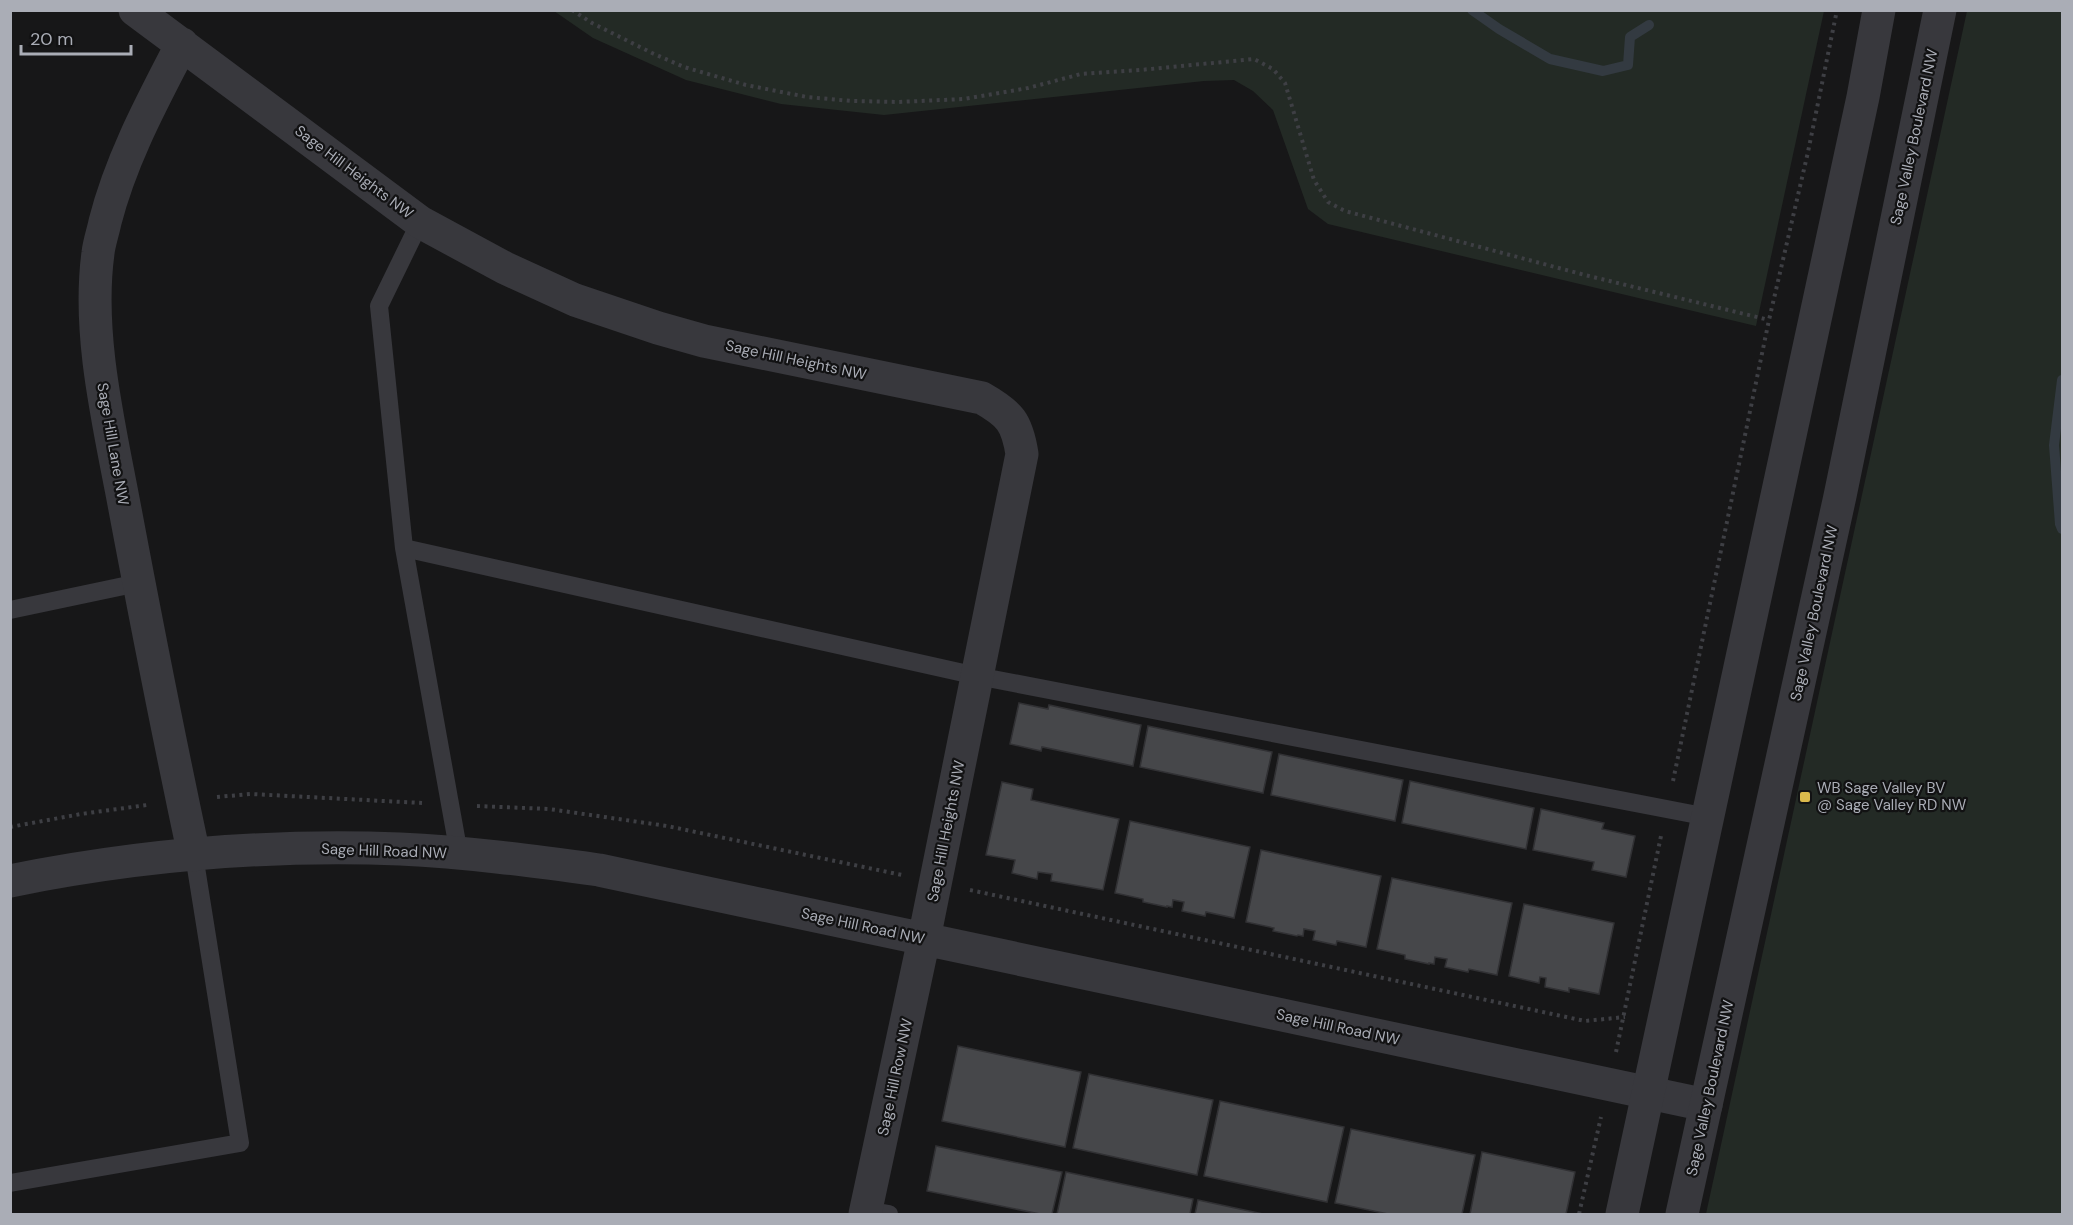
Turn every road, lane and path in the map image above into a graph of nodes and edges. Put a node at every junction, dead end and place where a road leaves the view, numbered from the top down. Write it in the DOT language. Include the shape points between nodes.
graph roads {
  1 [pos="135,10"];
  2 [pos="572,10"];
  3 [pos="1837,10"];
  4 [pos="1879,10"];
  5 [pos="1940,10"];
  6 [pos="182,44"];
  7 [pos="420,222"];
  8 [pos="1769,320"];
  9 [pos="404,548"];
  10 [pos="138,583"];
  11 [pos="10,610"];
  12 [pos="977,676"];
  13 [pos="1666,810"];
  14 [pos="1708,818"];
  15 [pos="459,854"];
  16 [pos="194,855"];
  17 [pos="10,881"];
  18 [pos="924,939"];
  19 [pos="1608,1084"];
  20 [pos="1648,1093"];
  21 [pos="1706,1105"];
  22 [pos="10,1183"];
  23 [pos="874,1213"];
  24 [pos="1579,1215"];
  25 [pos="1622,1215"];
  26 [pos="1682,1215"];
  1 -- 6 [label="street, Sage Hill Heights NW"];
  2 -- 8 [label="path" via="684,67 756,87 852,101 964,99 1081,74 1254,59 1273,69 1285,83 1314,180 1328,202 1345,211"];
  3 -- 8 [label="path"];
  4 -- 14 [label="street"];
  5 -- 21 [label="street, Sage Valley Boulevard NW" via="1840,496"];
  6 -- 7 [label="street, Sage Hill Heights NW"];
  6 -- 10 [label="street, Sage Hill Lane NW" via="135,135 111,199 98,253 98,350"];
  7 -- 9 [label="lane" via="379,306"];
  7 -- 12 [label="street, Sage Hill Heights NW" via="575,300 658,328 982,398 1003,410 1018,431 1022,454"];
  8 -- 13 [label="path"];
  9 -- 12 [label="lane"];
  9 -- 15 [label="lane"];
  10 -- 11 [label="lane"];
  10 -- 16 [label="street, Sage Hill Lane NW"];
  12 -- 13 [label="lane"];
  12 -- 18 [label="street, Sage Hill Heights NW"];
  13 -- 14 [label="lane"];
  13 -- 19 [label="path"];
  14 -- 20 [label="street"];
  15 -- 16 [label="street, Sage Hill Road NW" via="400,849 278,849"];
  15 -- 18 [label="street, Sage Hill Road NW" via="599,870"];
  16 -- 17 [label="street, Sage Hill Road NW"];
  16 -- 22 [label="lane" via="240,1143"];
  18 -- 19 [label="street, Sage Hill Road NW"];
  18 -- 23 [label="street, Sage Hill Row NW"];
  19 -- 20 [label="street, Sage Hill Road NW"];
  19 -- 24 [label="path"];
  20 -- 21 [label="street, Sage Hill Road NW"];
  20 -- 25 [label="street"];
  21 -- 26 [label="street, Sage Valley Boulevard NW"];
}
